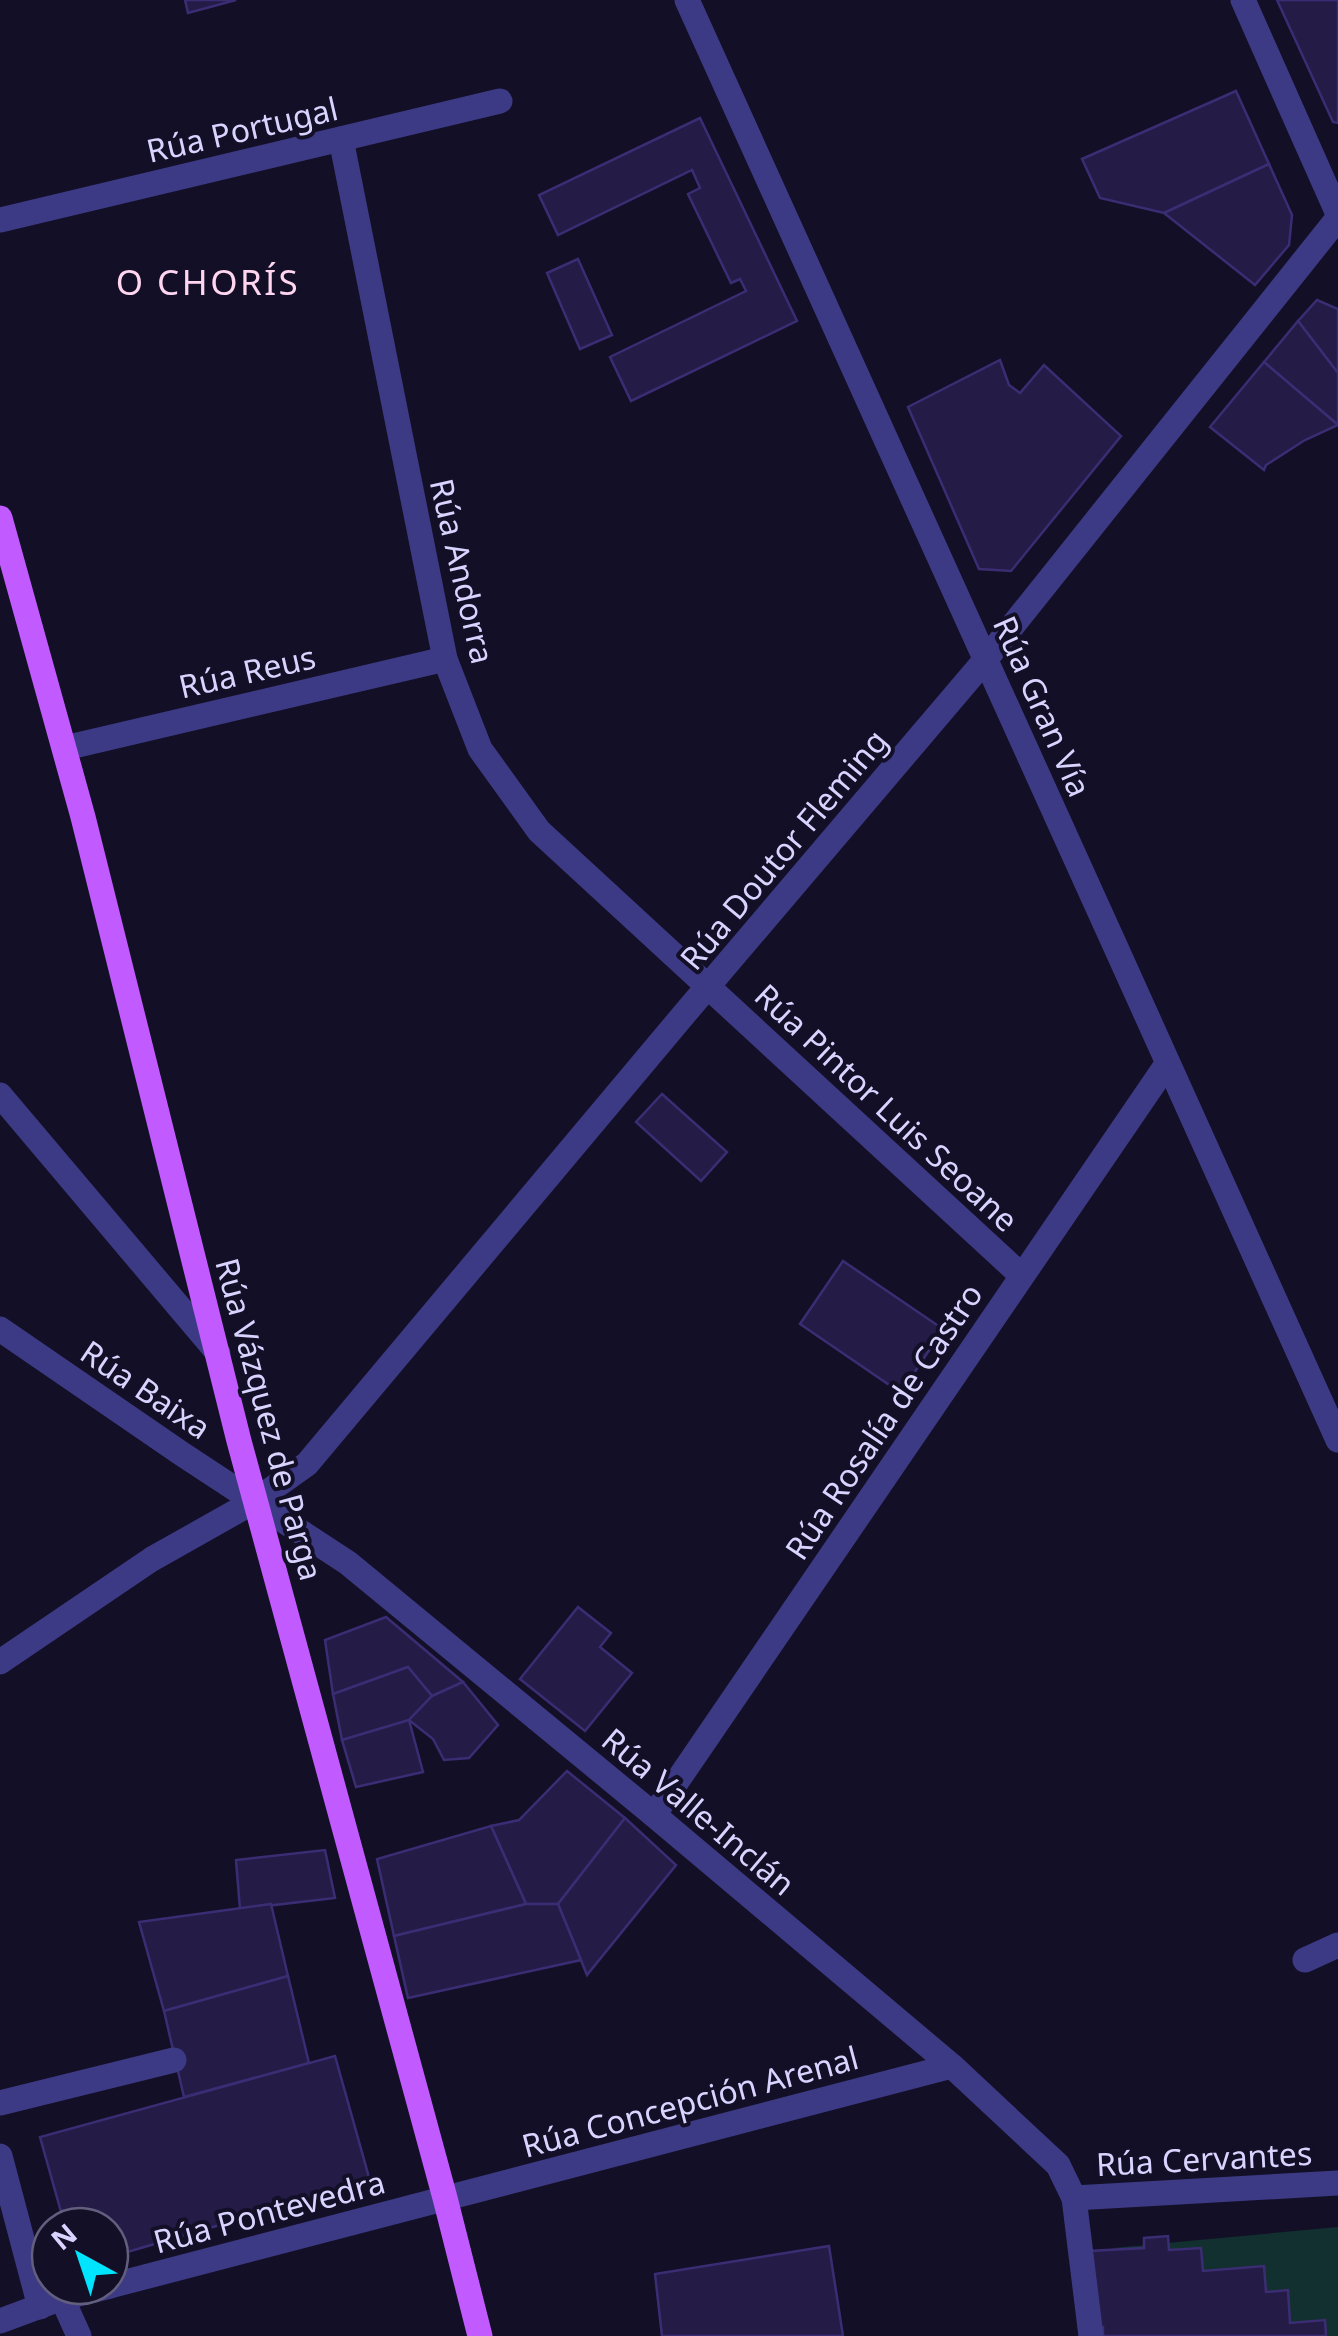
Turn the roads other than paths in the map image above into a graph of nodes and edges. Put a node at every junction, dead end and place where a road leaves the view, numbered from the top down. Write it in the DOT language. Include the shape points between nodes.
graph roads {
  1 [pos="687,0"];
  2 [pos="1243,0"];
  3 [pos="500,101"];
  4 [pos="341,139"];
  5 [pos="1338,216"];
  6 [pos="0,220"];
  7 [pos="0,518"];
  8 [pos="444,659"];
  9 [pos="986,659"];
  10 [pos="64,748"];
  11 [pos="709,986"];
  12 [pos="1167,1064"];
  13 [pos="0,1095"];
  14 [pos="1021,1275"];
  15 [pos="0,1329"];
  16 [pos="218,1353"];
  17 [pos="1338,1440"];
  18 [pos="256,1502"];
  19 [pos="0,1662"];
  20 [pos="654,1815"];
  21 [pos="1338,1945"];
  22 [pos="1304,1960"];
  23 [pos="174,2060"];
  24 [pos="952,2066"];
  25 [pos="0,2103"];
  26 [pos="0,2156"];
  27 [pos="1338,2183"];
  28 [pos="445,2198"];
  29 [pos="1074,2198"];
  30 [pos="30,2242"];
  31 [pos="130,2281"];
  32 [pos="40,2306"];
  33 [pos="54,2306"];
  34 [pos="0,2320"];
  35 [pos="78,2336"];
  36 [pos="480,2336"];
  37 [pos="1091,2336"];
  1 -- 9 [label="street, Rúa Gran Vía"];
  2 -- 5 [label="street"];
  3 -- 4 [label="street, Rúa Portugal"];
  4 -- 6 [label="street, Rúa Portugal"];
  4 -- 8 [label="street, Rúa Andorra"];
  5 -- 9 [label="street, Rúa Doutor Fleming"];
  7 -- 10 [label="main road, Rúa Vázquez de Parga"];
  8 -- 10 [label="street, Rúa Reus"];
  8 -- 11 [label="street, Rúa Andorra" via="480,749 539,831"];
  9 -- 11 [label="street, Rúa Doutor Fleming"];
  9 -- 12 [label="street, Rúa Gran Vía"];
  10 -- 16 [label="main road, Rúa Vázquez de Parga"];
  11 -- 14 [label="street, Rúa Pintor Luis Seoane"];
  11 -- 18 [label="street, Rúa Doutor Fleming" via="308,1464"];
  12 -- 14 [label="street, Rúa Rosalía de Castro"];
  12 -- 17 [label="street, Rúa Gran Vía"];
  13 -- 16 [label="street"];
  14 -- 20 [label="street, Rúa Rosalía de Castro"];
  15 -- 18 [label="street, Rúa Baixa"];
  16 -- 18 [label="main road, Rúa Vázquez de Parga"];
  18 -- 19 [label="street, Rúa Doutor Fleming" via="152,1559"];
  18 -- 20 [label="street, Rúa Valle-Inclán" via="348,1564"];
  18 -- 28 [label="main road, Rúa Vázquez de Parga"];
  20 -- 24 [label="street, Rúa Valle-Inclán"];
  21 -- 22 [label="street"];
  23 -- 25 [label="street"];
  24 -- 28 [label="street, Rúa Concepción Arenal"];
  24 -- 29 [label="street, Rúa Valle-Inclán" via="1058,2165"];
  26 -- 30 [label="street"];
  27 -- 29 [label="street, Rúa Cervantes"];
  28 -- 31 [label="street, Rúa Pontevedra"];
  28 -- 36 [label="main road, Rúa Vázquez de Parga"];
  29 -- 37 [label="street"];
  32 -- 34 [label="street, Rúa Pontevedra"];
  33 -- 35 [label="street"];
}
